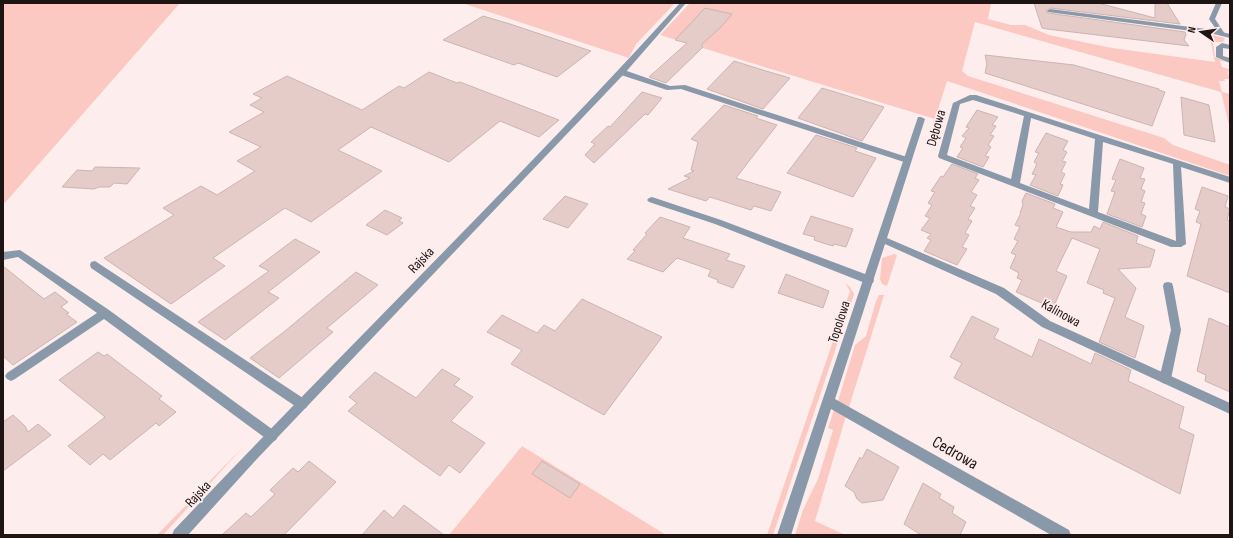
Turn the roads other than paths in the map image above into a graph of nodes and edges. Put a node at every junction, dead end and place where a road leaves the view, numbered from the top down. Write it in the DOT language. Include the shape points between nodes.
graph roads {
  1 [pos="683,3"];
  2 [pos="1219,3"];
  3 [pos="1050,11"];
  4 [pos="1222,34"];
  5 [pos="1230,36"];
  6 [pos="1230,47"];
  7 [pos="1230,61"];
  8 [pos="621,72"];
  9 [pos="1028,115"];
  10 [pos="921,119"];
  11 [pos="1099,139"];
  12 [pos="907,160"];
  13 [pos="1177,164"];
  14 [pos="1230,180"];
  15 [pos="1015,184"];
  16 [pos="652,200"];
  17 [pos="1093,214"];
  18 [pos="881,239"];
  19 [pos="3,256"];
  20 [pos="95,265"];
  21 [pos="869,280"];
  22 [pos="1168,286"];
  23 [pos="105,313"];
  24 [pos="11,376"];
  25 [pos="1166,379"];
  26 [pos="828,401"];
  27 [pos="302,404"];
  28 [pos="1230,409"];
  29 [pos="272,436"];
  30 [pos="179,535"];
  31 [pos="784,535"];
  32 [pos="1064,535"];
  1 -- 8 [label="street, Rajska"];
  2 -- 4 [label="street" via="1212,19"];
  3 -- 4 [label="street"];
  4 -- 5 [label="street"];
  6 -- 7 [label="street" via="1219,47 1218,52 1220,57"];
  8 -- 12 [label="street" via="670,88 682,87"];
  8 -- 27 [label="street, Rajska"];
  9 -- 11 [label="street, Dębowa"];
  9 -- 15 [label="street"];
  9 -- 15 [label="street, Dębowa" via="973,97 957,103 942,156"];
  10 -- 12 [label="street, Topolowa"];
  11 -- 13 [label="street, Dębowa"];
  11 -- 17 [label="street"];
  12 -- 18 [label="street, Topolowa"];
  13 -- 14 [label="street, Dębowa"];
  13 -- 17 [label="street, Dębowa" via="1181,244 1174,245"];
  15 -- 17 [label="street, Dębowa"];
  16 -- 21 [label="street" via="718,222"];
  18 -- 21 [label="street, Topolowa"];
  18 -- 25 [label="street, Kalinowa" via="1000,291 1046,324"];
  19 -- 23 [label="street" via="20,253"];
  20 -- 27 [label="street"];
  21 -- 26 [label="street, Topolowa"];
  22 -- 25 [label="street" via="1176,330"];
  23 -- 24 [label="street"];
  23 -- 29 [label="street"];
  25 -- 28 [label="street, Kalinowa"];
  26 -- 31 [label="street, Topolowa"];
  26 -- 32 [label="street, Cedrowa"];
  27 -- 29 [label="street, Rajska"];
  29 -- 30 [label="street, Rajska"];
}
